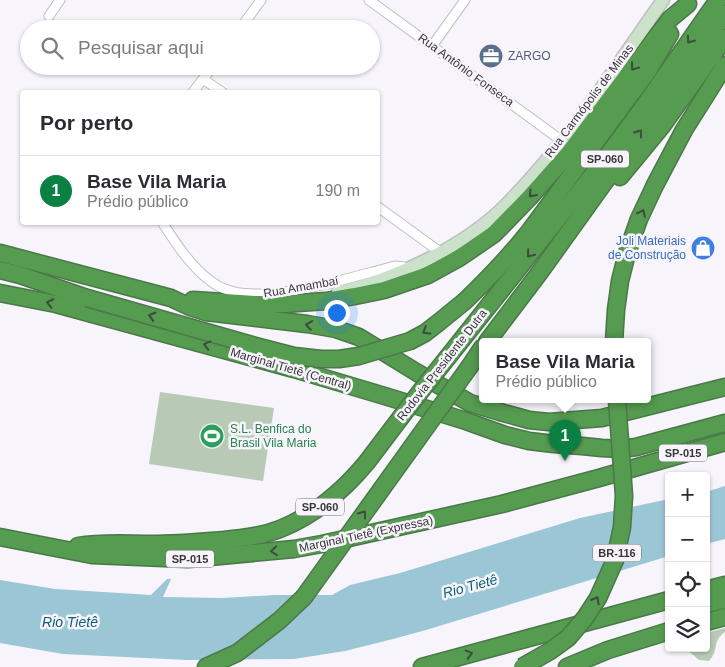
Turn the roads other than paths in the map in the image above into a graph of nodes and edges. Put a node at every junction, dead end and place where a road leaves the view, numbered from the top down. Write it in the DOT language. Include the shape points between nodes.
graph roads {
  1 [pos="60,0"];
  2 [pos="261,0"];
  3 [pos="369,0"];
  4 [pos="465,0"];
  5 [pos="663,0"];
  6 [pos="718,0"];
  7 [pos="689,2"];
  8 [pos="725,14"];
  9 [pos="49,16"];
  10 [pos="247,20"];
  11 [pos="725,38"];
  12 [pos="432,46"];
  13 [pos="725,65"];
  14 [pos="206,75"];
  15 [pos="203,79"];
  16 [pos="195,90"];
  17 [pos="219,90"];
  18 [pos="562,141"];
  19 [pos="380,208"];
  20 [pos="164,225"];
  21 [pos="440,252"];
  22 [pos="0,253"];
  23 [pos="408,269"];
  24 [pos="0,270"];
  25 [pos="540,272"];
  26 [pos="0,280"];
  27 [pos="0,293"];
  28 [pos="81,296"];
  29 [pos="171,298"];
  30 [pos="284,304"];
  31 [pos="490,338"];
  32 [pos="614,338"];
  33 [pos="479,352"];
  34 [pos="725,387"];
  35 [pos="725,394"];
  36 [pos="673,399"];
  37 [pos="617,403"];
  38 [pos="725,412"];
  39 [pos="725,423"];
  40 [pos="635,441"];
  41 [pos="725,442"];
  42 [pos="0,537"];
  43 [pos="59,549"];
  44 [pos="725,585"];
  45 [pos="710,589"];
  46 [pos="725,600"];
  47 [pos="665,601"];
  48 [pos="710,603"];
  49 [pos="622,613"];
  50 [pos="665,613"];
  51 [pos="725,617"];
  52 [pos="710,621"];
  53 [pos="665,632"];
  54 [pos="206,667"];
  55 [pos="422,667"];
  56 [pos="522,667"];
  57 [pos="566,667"];
  1 -- 9 [label="street"];
  2 -- 10 [label="street"];
  3 -- 12 [label="street, Rua Antônio Fonseca"];
  4 -- 12 [label="street"];
  5 -- 18 [label="main road, Rua Carmópolis de Minas"];
  6 -- 43 [label="highway, Rodovia Presidente Dutra / SP-060, one-way, bridge" via="602,163 353,480 328,502 284,527 244,538 187,544 92,545"];
  7 -- 28 [label="highway, one-way, bridge" via="648,71 509,257 465,301 410,341 339,359 294,356"];
  7 -- 30 [label="highway, one-way" via="670,19 569,153 494,234 459,258 408,282 356,296"];
  25 -- 8 [label="highway, Rodovia Presidente Dutra / SP-060, one-way"];
  11 -- 25 [label="highway" via="662,126 568,244"];
  12 -- 18 [label="street, Rua Antônio Fonseca"];
  32 -- 13 [label="highway, one-way" via="620,281 639,219 684,130"];
  14 -- 15 [label="street"];
  15 -- 16 [label="street"];
  15 -- 17 [label="street"];
  18 -- 21 [label="main road, Rua Carmópolis de Minas" via="503,207 482,226"];
  19 -- 21 [label="street"];
  20 -- 23 [label="street, Rua Amambaí" via="197,269 232,292 278,293 395,266"];
  21 -- 23 [label="main road, Rua Amambaí"];
  22 -- 29 [label="highway"];
  23 -- 30 [label="main road, Rua Amambaí" via="375,282"];
  24 -- 28 [label="highway"];
  25 -- 31 [label="highway, Rodovia Presidente Dutra / SP-060"];
  26 -- 28 [label="highway"];
  40 -- 27 [label="highway, Marginal Tietê (Central), one-way" via="622,448 528,441 294,369 56,304"];
  29 -- 30 [label="highway"];
  36 -- 29 [label="highway, one-way" via="602,418 549,422 529,420 470,402 359,337 336,329 206,312"];
  54 -- 33 [label="highway, Rodovia Presidente Dutra / SP-060, one-way, bridge" via="237,653 280,620 304,596"];
  34 -- 36 [label="highway"];
  35 -- 36 [label="highway" via="685,402"];
  56 -- 37 [label="highway, BR-116, one-way, bridge" via="568,638 598,598 615,560 624,496"];
  38 -- 40 [label="highway"];
  39 -- 40 [label="highway"];
  41 -- 43 [label="highway, Marginal Tietê (Expressa) / SP-015, one-way" via="502,504 294,549 188,559 92,556"];
  42 -- 43 [label="highway, Marginal Tietê (Expressa) / SP-015"];
  44 -- 45 [label="highway"];
  46 -- 48 [label="highway"];
  47 -- 49 [label="highway"];
  49 -- 50 [label="highway" via="643,616"];
  55 -- 49 [label="highway, one-way"];
  51 -- 52 [label="highway"];
  53 -- 57 [label="highway"];
}
